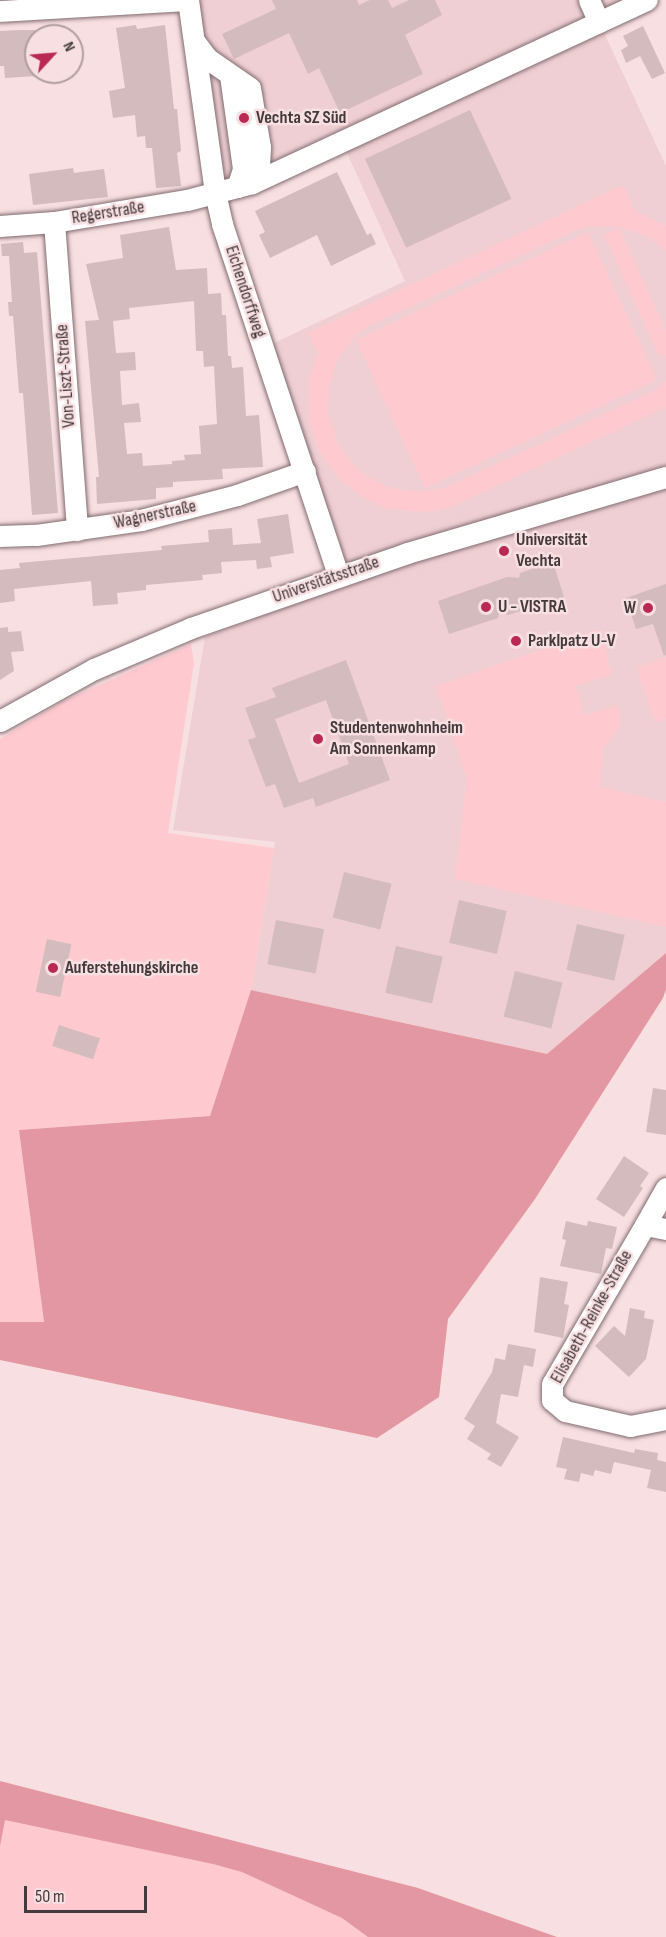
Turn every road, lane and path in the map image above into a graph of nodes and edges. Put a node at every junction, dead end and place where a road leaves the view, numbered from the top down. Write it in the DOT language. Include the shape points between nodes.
graph roads {
  1 [pos="186,0"];
  2 [pos="589,0"];
  3 [pos="647,0"];
  4 [pos="0,11"];
  5 [pos="599,22"];
  6 [pos="195,42"];
  7 [pos="244,185"];
  8 [pos="215,193"];
  9 [pos="54,222"];
  10 [pos="0,226"];
  11 [pos="305,471"];
  12 [pos="666,477"];
  13 [pos="77,530"];
  14 [pos="0,536"];
  15 [pos="338,575"];
  16 [pos="0,721"];
  17 [pos="666,1188"];
  18 [pos="645,1225"];
  19 [pos="666,1229"];
  20 [pos="666,1419"];
  1 -- 4 [label="street"];
  1 -- 6 [label="street, Eichendorffweg"];
  2 -- 5 [label="street"];
  3 -- 5 [label="street, Regerstraße"];
  5 -- 7 [label="street, Regerstraße"];
  6 -- 7 [label="street" via="208,59 250,88 253,96 260,169"];
  6 -- 8 [label="street, Eichendorffweg"];
  7 -- 8 [label="street, Regerstraße"];
  8 -- 9 [label="street, Regerstraße"];
  8 -- 11 [label="street, Eichendorffweg"];
  9 -- 10 [label="street, Regerstraße"];
  9 -- 13 [label="street, Von-Liszt-Straße"];
  11 -- 13 [label="street, Wagnerstraße" via="205,504"];
  11 -- 15 [label="street, Eichendorffweg"];
  12 -- 15 [label="street, Universitätsstraße"];
  13 -- 14 [label="street, Wagnerstraße"];
  15 -- 16 [label="street, Universitätsstraße" via="137,650"];
  17 -- 18 [label="street, Elisabeth-Reinke-Straße"];
  18 -- 19 [label="street"];
  18 -- 20 [label="street, Elisabeth-Reinke-Straße" via="552,1384 552,1400 565,1411 630,1426"];
}
